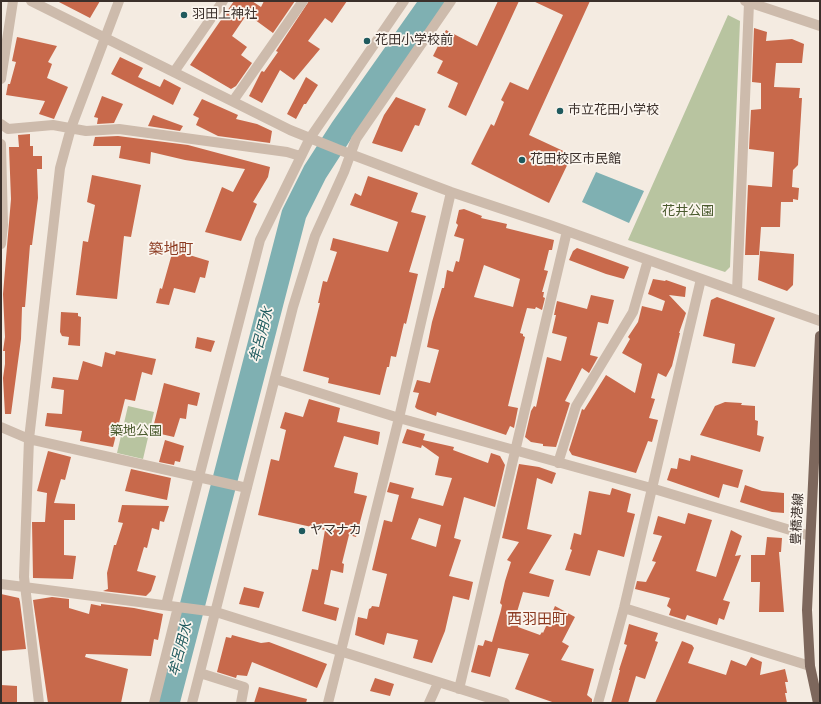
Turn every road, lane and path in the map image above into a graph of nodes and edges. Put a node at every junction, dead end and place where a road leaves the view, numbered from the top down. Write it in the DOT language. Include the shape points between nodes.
graph roads {
  1 [pos="13,1"];
  2 [pos="31,1"];
  3 [pos="119,1"];
  4 [pos="223,1"];
  5 [pos="303,1"];
  6 [pos="404,1"];
  7 [pos="451,1"];
  8 [pos="747,2"];
  9 [pos="820,26"];
  10 [pos="105,38"];
  11 [pos="174,72"];
  12 [pos="1,79"];
  13 [pos="233,101"];
  14 [pos="1,124"];
  15 [pos="71,128"];
  16 [pos="310,138"];
  17 [pos="1,144"];
  18 [pos="351,154"];
  19 [pos="300,156"];
  20 [pos="451,192"];
  21 [pos="567,231"];
  22 [pos="1,244"];
  23 [pos="648,260"];
  24 [pos="701,279"];
  25 [pos="737,291"];
  26 [pos="820,322"];
  27 [pos="820,336"];
  28 [pos="275,379"];
  29 [pos="399,418"];
  30 [pos="1,427"];
  31 [pos="29,439"];
  32 [pos="516,451"];
  33 [pos="558,463"];
  34 [pos="198,477"];
  35 [pos="247,488"];
  36 [pos="651,488"];
  37 [pos="810,536"];
  38 [pos="1,584"];
  39 [pos="26,587"];
  40 [pos="166,605"];
  41 [pos="181,607"];
  42 [pos="624,608"];
  43 [pos="216,612"];
  44 [pos="341,652"];
  45 [pos="810,666"];
  46 [pos="200,673"];
  47 [pos="438,682"];
  48 [pos="459,689"];
  49 [pos="39,703"];
  50 [pos="154,703"];
  51 [pos="192,703"];
  52 [pos="241,703"];
  53 [pos="328,703"];
  54 [pos="429,703"];
  55 [pos="505,703"];
  56 [pos="598,703"];
  57 [pos="818,703"];
  1 -- 12 [label="street"];
  2 -- 10 [label="street"];
  3 -- 10 [label="street"];
  4 -- 11 [label="street"];
  5 -- 13 [label="street"];
  6 -- 16 [label="street"];
  7 -- 18 [label="street" via="356,139"];
  8 -- 9 [label="street"];
  8 -- 25 [label="street"];
  10 -- 11 [label="street"];
  10 -- 15 [label="street"];
  11 -- 13 [label="street"];
  13 -- 16 [label="street"];
  14 -- 15 [label="street" via="8,129 53,125"];
  15 -- 19 [label="street" via="86,131 120,129 288,152"];
  15 -- 31 [label="street" via="60,168"];
  16 -- 18 [label="street"];
  16 -- 19 [label="street"];
  17 -- 22 [label="street"];
  18 -- 20 [label="street"];
  18 -- 28 [label="street" via="314,236"];
  19 -- 34 [label="street" via="260,240"];
  20 -- 21 [label="street"];
  20 -- 29 [label="street"];
  21 -- 23 [label="street"];
  21 -- 32 [label="street"];
  23 -- 24 [label="street"];
  23 -- 33 [label="street" via="633,312 576,406"];
  24 -- 25 [label="street"];
  24 -- 36 [label="street"];
  25 -- 26 [label="street"];
  27 -- 37 [label="main road, 豊橋港線"];
  28 -- 29 [label="street"];
  28 -- 35 [label="street"];
  29 -- 32 [label="street"];
  29 -- 44 [label="street"];
  30 -- 31 [label="street"];
  31 -- 34 [label="street"];
  31 -- 39 [label="street" via="24,577"];
  32 -- 33 [label="street"];
  32 -- 48 [label="street"];
  33 -- 36 [label="street"];
  34 -- 35 [label="street"];
  34 -- 40 [label="street"];
  35 -- 43 [label="street"];
  36 -- 37 [label="street"];
  36 -- 42 [label="street"];
  37 -- 45 [label="main road, 豊橋港線" via="807,610"];
  38 -- 39 [label="street"];
  39 -- 40 [label="street"];
  39 -- 49 [label="street"];
  40 -- 41 [label="street"];
  41 -- 43 [label="street"];
  41 -- 50 [label="street"];
  42 -- 45 [label="street"];
  42 -- 56 [label="street"];
  43 -- 44 [label="street"];
  43 -- 46 [label="street"];
  44 -- 47 [label="street"];
  44 -- 53 [label="street"];
  45 -- 57 [label="main road, 豊橋港線"];
  46 -- 51 [label="street"];
  46 -- 52 [label="street" via="244,687"];
  47 -- 48 [label="street"];
  47 -- 54 [label="street"];
  48 -- 55 [label="street"];
}
